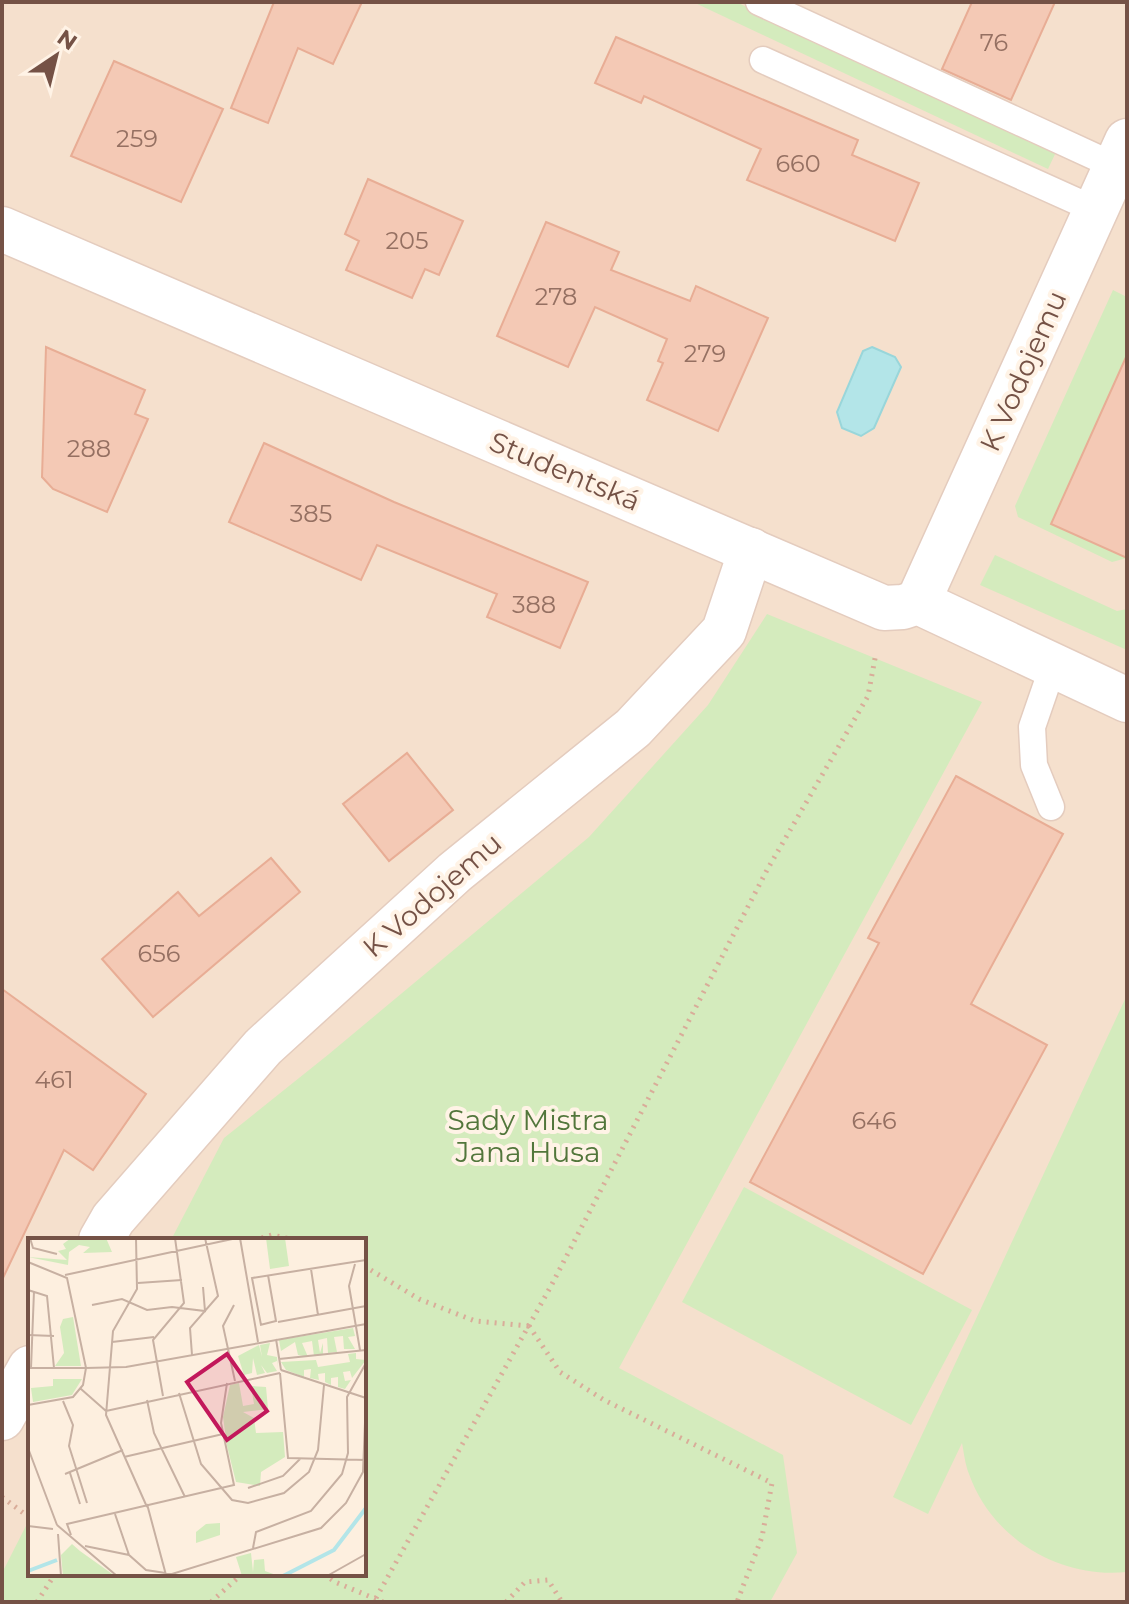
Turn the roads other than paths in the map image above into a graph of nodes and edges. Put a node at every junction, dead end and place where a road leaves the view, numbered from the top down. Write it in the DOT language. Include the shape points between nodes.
graph roads {
  1 [pos="759,2"];
  2 [pos="763,60"];
  3 [pos="1121,154"];
  4 [pos="1096,210"];
  5 [pos="2,229"];
  6 [pos="751,550"];
  7 [pos="901,605"];
  8 [pos="1053,666"];
  9 [pos="1127,700"];
  10 [pos="1051,807"];
  11 [pos="102,1238"];
  12 [pos="28,1372"];
  13 [pos="2,1418"];
  1 -- 3 [label="lane"];
  2 -- 4 [label="lane"];
  3 -- 4 [label="street, K Vodojemu"];
  4 -- 7 [label="street, K Vodojemu"];
  5 -- 6 [label="street, Studentská"];
  6 -- 7 [label="street, Studentská"];
  6 -- 11 [label="street, K Vodojemu" via="724,631 633,728 455,872 263,1047"];
  7 -- 8 [label="street, Studentská"];
  8 -- 9 [label="street, Studentská"];
  8 -- 10 [label="lane" via="1032,727 1034,765"];
  12 -- 13 [label="street"];
}
